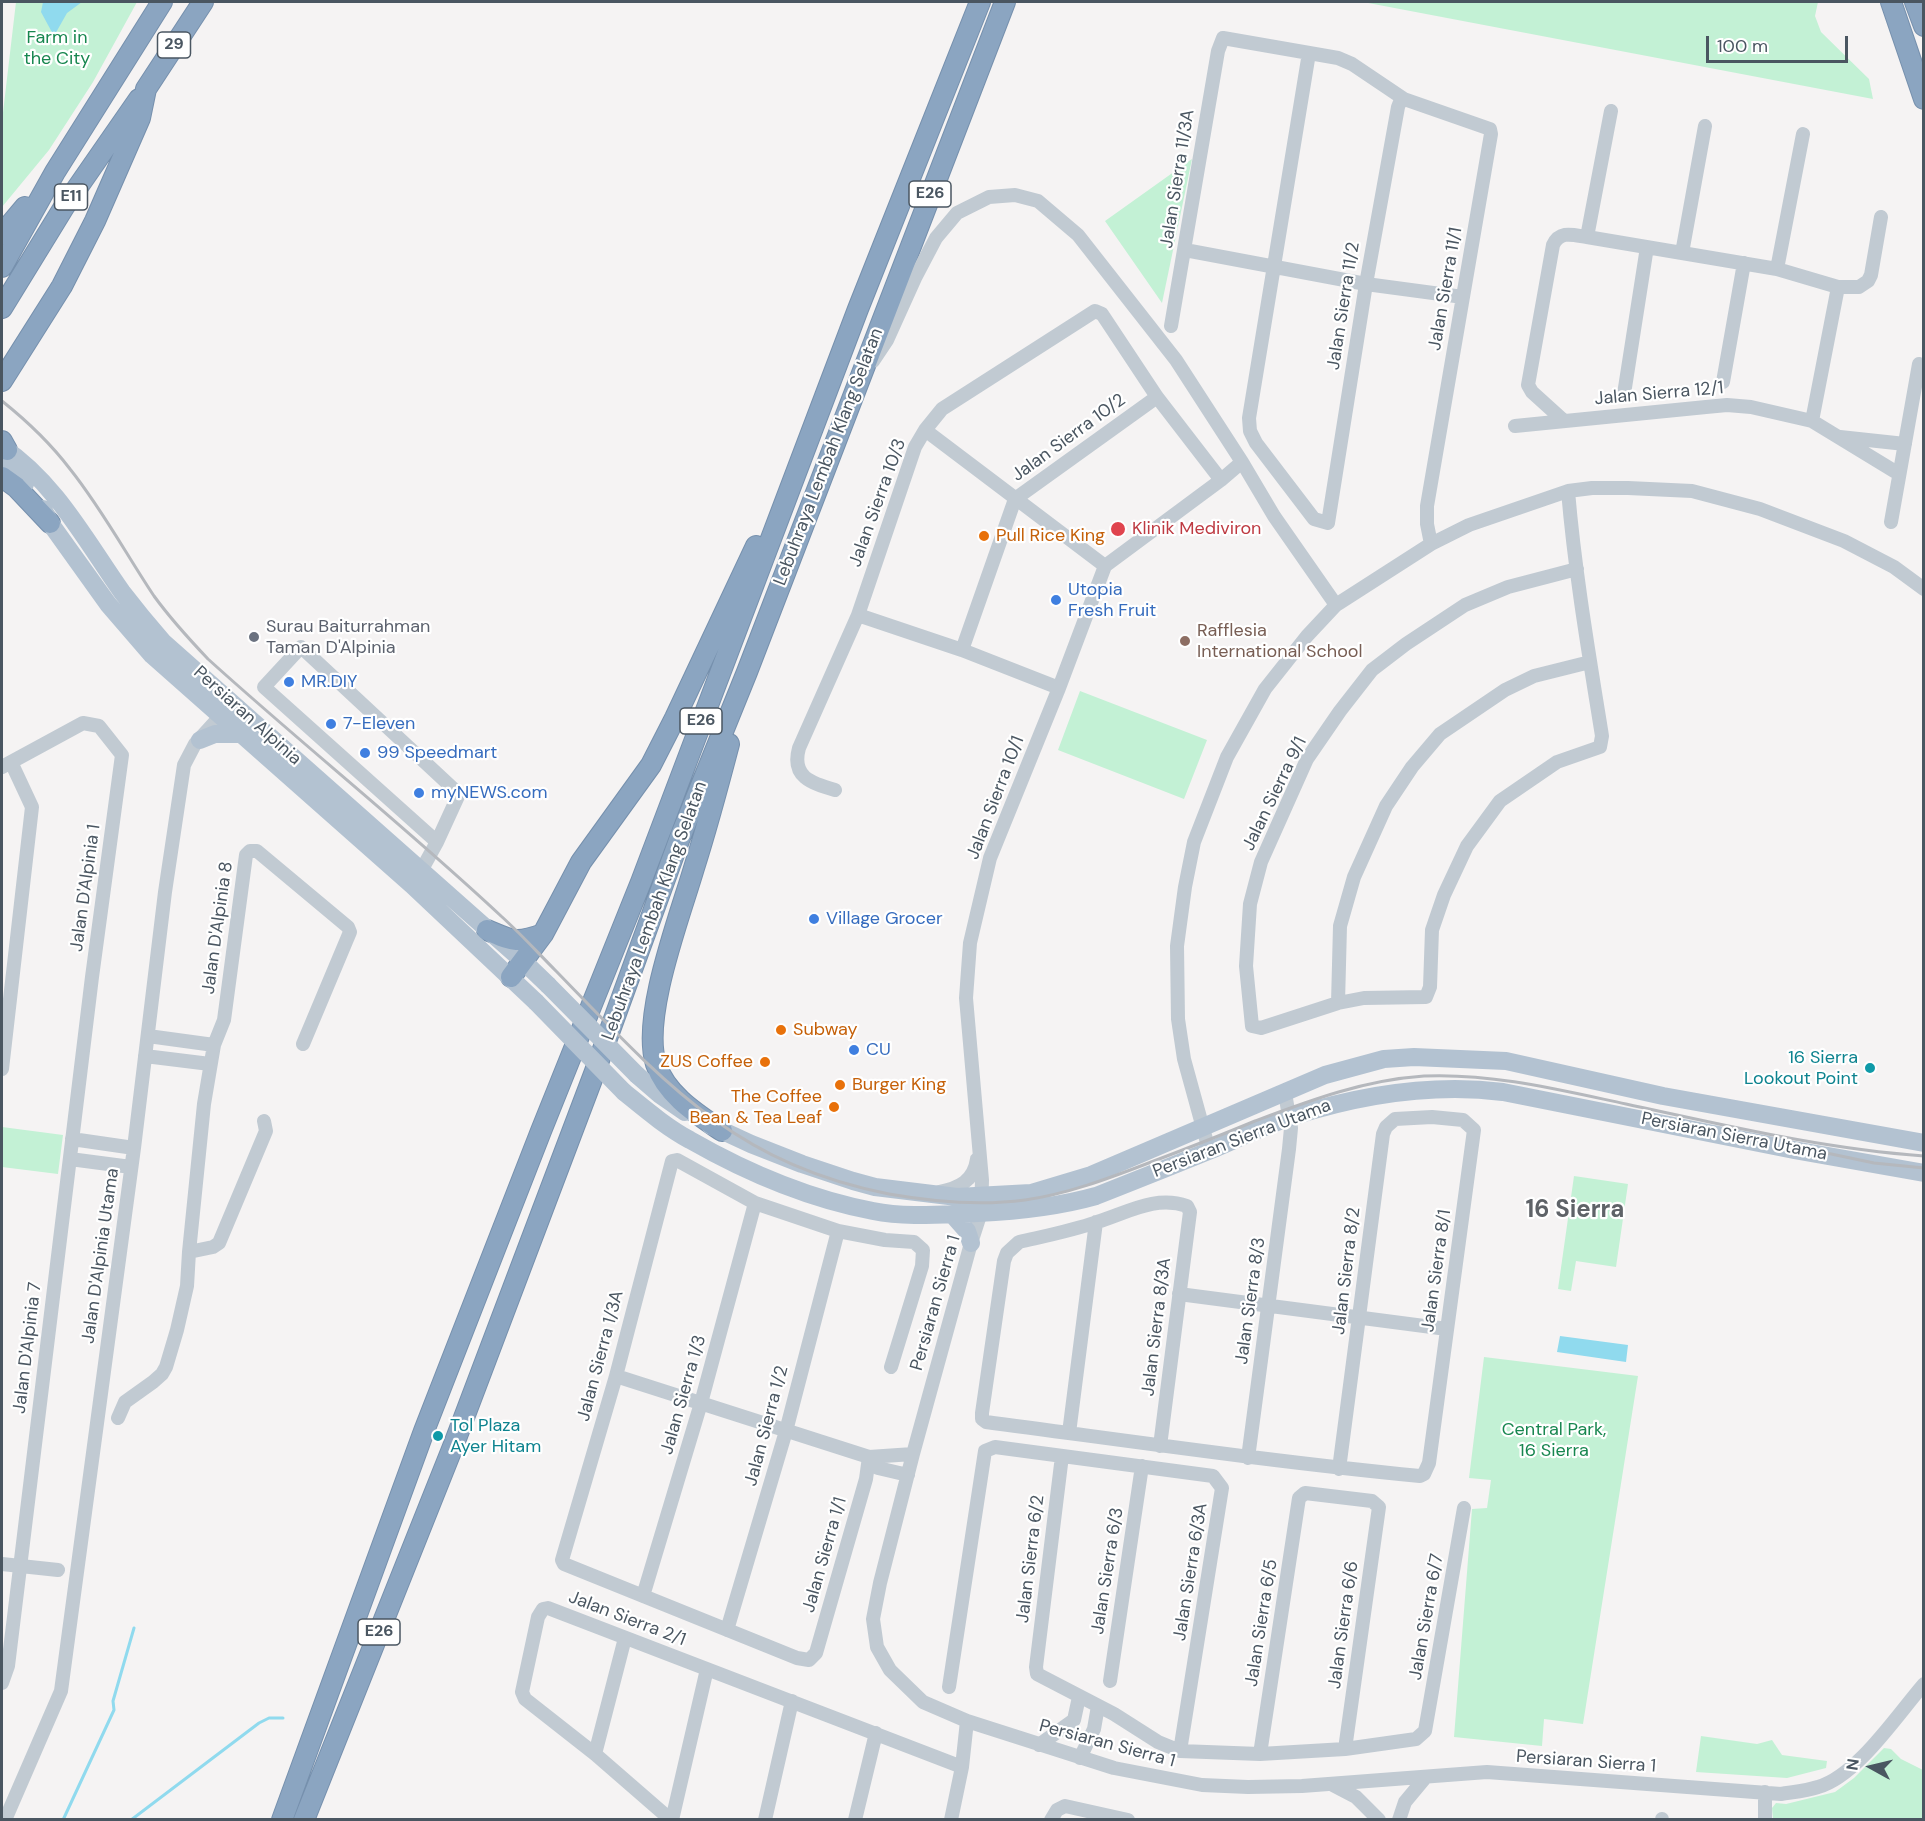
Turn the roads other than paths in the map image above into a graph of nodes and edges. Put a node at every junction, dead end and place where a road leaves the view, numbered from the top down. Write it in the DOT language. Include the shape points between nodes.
graph roads {
  1 [pos="162,2"];
  2 [pos="203,2"];
  3 [pos="971,2"];
  4 [pos="980,2"];
  5 [pos="1005,2"];
  6 [pos="1891,2"];
  7 [pos="1915,2"];
  8 [pos="1923,26"];
  9 [pos="969,30"];
  10 [pos="1309,53"];
  11 [pos="146,89"];
  12 [pos="1404,99"];
  13 [pos="1923,99"];
  14 [pos="1611,111"];
  15 [pos="1705,126"];
  16 [pos="1803,134"];
  17 [pos="55,172"];
  18 [pos="1881,217"];
  19 [pos="2,234"];
  20 [pos="1587,237"];
  21 [pos="1647,247"];
  22 [pos="1185,250"];
  23 [pos="1682,253"];
  24 [pos="1744,263"];
  25 [pos="2,267"];
  26 [pos="1274,267"];
  27 [pos="1777,269"];
  28 [pos="1366,284"];
  29 [pos="1838,286"];
  30 [pos="1463,297"];
  31 [pos="2,308"];
  32 [pos="858,309"];
  33 [pos="1171,326"];
  34 [pos="1918,363"];
  35 [pos="2,381"];
  36 [pos="1723,382"];
  37 [pos="855,387"];
  38 [pos="1623,394"];
  39 [pos="1158,397"];
  40 [pos="1564,421"];
  41 [pos="1812,421"];
  42 [pos="1515,426"];
  43 [pos="925,430"];
  44 [pos="1835,436"];
  45 [pos="1905,444"];
  46 [pos="3,451"];
  47 [pos="1242,462"];
  48 [pos="1899,474"];
  49 [pos="2,477"];
  50 [pos="1221,480"];
  51 [pos="1568,491"];
  52 [pos="1016,499"];
  53 [pos="1891,522"];
  54 [pos="50,523"];
  55 [pos="1431,544"];
  56 [pos="1105,566"];
  57 [pos="1577,569"];
  58 [pos="1923,589"];
  59 [pos="123,593"];
  60 [pos="108,604"];
  61 [pos="1336,605"];
  62 [pos="858,615"];
  63 [pos="962,650"];
  64 [pos="1590,662"];
  65 [pos="747,672"];
  66 [pos="1059,688"];
  67 [pos="201,699"];
  68 [pos="227,710"];
  69 [pos="240,734"];
  70 [pos="202,738"];
  71 [pos="6,764"];
  72 [pos="835,790"];
  73 [pos="437,842"];
  74 [pos="421,871"];
  75 [pos="487,930"];
  76 [pos="543,934"];
  77 [pos="522,960"];
  78 [pos="511,977"];
  79 [pos="548,985"];
  80 [pos="536,1002"];
  81 [pos="1338,1003"];
  82 [pos="148,1036"];
  83 [pos="303,1044"];
  84 [pos="214,1046"];
  85 [pos="145,1056"];
  86 [pos="210,1064"];
  87 [pos="2,1069"];
  88 [pos="1285,1093"];
  89 [pos="1432,1117"];
  90 [pos="1289,1118"];
  91 [pos="264,1121"];
  92 [pos="1203,1128"];
  93 [pos="722,1131"];
  94 [pos="72,1139"];
  95 [pos="1923,1143"];
  96 [pos="111,1144"];
  97 [pos="134,1148"];
  98 [pos="978,1150"];
  99 [pos="1209,1150"];
  100 [pos="70,1159"];
  101 [pos="108,1164"];
  102 [pos="131,1167"];
  103 [pos="1923,1173"];
  104 [pos="927,1195"];
  105 [pos="755,1203"];
  106 [pos="981,1205"];
  107 [pos="952,1214"];
  108 [pos="1096,1222"];
  109 [pos="838,1231"];
  110 [pos="971,1243"];
  111 [pos="189,1252"];
  112 [pos="1179,1294"];
  113 [pos="1268,1305"];
  114 [pos="1360,1317"];
  115 [pos="1447,1329"];
  116 [pos="891,1367"];
  117 [pos="616,1376"];
  118 [pos="701,1403"];
  119 [pos="118,1418"];
  120 [pos="786,1431"];
  121 [pos="1070,1433"];
  122 [pos="1160,1446"];
  123 [pos="913,1454"];
  124 [pos="1062,1456"];
  125 [pos="869,1457"];
  126 [pos="1248,1458"];
  127 [pos="1142,1466"];
  128 [pos="1339,1469"];
  129 [pos="908,1476"];
  130 [pos="1299,1498"];
  131 [pos="1464,1508"];
  132 [pos="2,1564"];
  133 [pos="20,1566"];
  134 [pos="58,1570"];
  135 [pos="643,1596"];
  136 [pos="727,1630"];
  137 [pos="625,1638"];
  138 [pos="708,1669"];
  139 [pos="1110,1681"];
  140 [pos="2,1683"];
  141 [pos="1923,1684"];
  142 [pos="949,1687"];
  143 [pos="1079,1696"];
  144 [pos="792,1701"];
  145 [pos="1098,1706"];
  146 [pos="967,1721"];
  147 [pos="876,1733"];
  148 [pos="1040,1745"];
  149 [pos="1345,1749"];
  150 [pos="1180,1751"];
  151 [pos="595,1754"];
  152 [pos="1260,1754"];
  153 [pos="1080,1758"];
  154 [pos="962,1767"];
  155 [pos="1425,1778"];
  156 [pos="1405,1779"];
  157 [pos="1364,1782"];
  158 [pos="1331,1784"];
  159 [pos="1765,1792"];
  160 [pos="1405,1802"];
  161 [pos="1365,1805"];
  162 [pos="5,1820"];
  163 [pos="282,1820"];
  164 [pos="304,1820"];
  165 [pos="671,1820"];
  166 [pos="765,1820"];
  167 [pos="855,1820"];
  168 [pos="951,1820"];
  169 [pos="1051,1820"];
  170 [pos="1128,1820"];
  171 [pos="1379,1820"];
  172 [pos="1399,1820"];
  173 [pos="1765,1820"];
  1 -- 17 [label="highway, E11"];
  2 -- 11 [label="highway, 29"];
  3 -- 9 [label="highway"];
  4 -- 9 [label="highway, Lebuhraya Lembah Klang Selatan / E26"];
  5 -- 37 [label="highway, Lebuhraya Lembah Klang Selatan / E26"];
  6 -- 13 [label="highway"];
  7 -- 8 [label="highway"];
  9 -- 32 [label="highway, Lebuhraya Lembah Klang Selatan / E26"];
  10 -- 12 [label="street" via="1352,64"];
  10 -- 22 [label="street, Jalan Sierra 11/3A" via="1223,38"];
  10 -- 26 [label="street"];
  11 -- 31 [label="highway, E11" via="64,207"];
  11 -- 35 [label="highway" via="140,118 95,221 62,286"];
  12 -- 28 [label="street, Jalan Sierra 11/2" via="1398,107"];
  12 -- 30 [label="street, Jalan Sierra 11/1" via="1490,129"];
  14 -- 20 [label="street"];
  15 -- 23 [label="street"];
  16 -- 27 [label="street"];
  17 -- 19 [label="highway"];
  17 -- 25 [label="highway, E11"];
  18 -- 29 [label="street" via="1868,281 1859,287"];
  20 -- 21 [label="street"];
  20 -- 40 [label="street" via="1562,234 1553,245 1528,385"];
  21 -- 23 [label="street"];
  21 -- 38 [label="street"];
  22 -- 26 [label="street"];
  22 -- 33 [label="street, Jalan Sierra 11/3A"];
  23 -- 24 [label="street"];
  24 -- 27 [label="street"];
  24 -- 36 [label="street"];
  26 -- 28 [label="street"];
  26 -- 28 [label="street, Jalan Sierra 11/2" via="1250,431 1314,519 1328,523"];
  27 -- 29 [label="street"];
  28 -- 30 [label="street"];
  29 -- 41 [label="street"];
  30 -- 55 [label="street, Jalan Sierra 11/1" via="1427,506"];
  32 -- 76 [label="highway" via="762,533 675,718 651,765 581,862"];
  32 -- 163 [label="highway, Lebuhraya Lembah Klang Selatan / E26" via="641,882 421,1438"];
  34 -- 45 [label="street"];
  37 -- 47 [label="street" via="887,340 936,238 957,213 989,197 1015,195 1038,201 1078,235 1176,360"];
  37 -- 65 [label="highway, Lebuhraya Lembah Klang Selatan / E26"];
  39 -- 43 [label="street, Jalan Sierra 10/3" via="1102,314 1095,311 942,409"];
  39 -- 50 [label="street"];
  39 -- 52 [label="street, Jalan Sierra 10/2"];
  40 -- 41 [label="street, Jalan Sierra 12/1" via="1727,405"];
  40 -- 42 [label="street, Jalan Sierra 12/1"];
  41 -- 44 [label="street, Jalan Sierra 12/1"];
  43 -- 52 [label="street"];
  43 -- 62 [label="street, Jalan Sierra 10/3" via="915,447"];
  44 -- 45 [label="street"];
  44 -- 48 [label="street, Jalan Sierra 12/1"];
  45 -- 48 [label="street"];
  46 -- 54 [label="main road, Persiaran Alpinia"];
  46 -- 59 [label="main road, Persiaran Alpinia" via="25,464 45,484"];
  47 -- 50 [label="street"];
  47 -- 61 [label="street"];
  48 -- 53 [label="street"];
  49 -- 54 [label="highway"];
  50 -- 56 [label="street"];
  51 -- 55 [label="street" via="1469,525"];
  51 -- 57 [label="street"];
  51 -- 58 [label="street" via="1628,488 1711,495 1794,520 1844,541 1894,567"];
  52 -- 56 [label="street"];
  52 -- 63 [label="street, Jalan Sierra 10/2"];
  54 -- 60 [label="main road, Persiaran Alpinia"];
  55 -- 61 [label="street"];
  56 -- 66 [label="street, Jalan Sierra 10/1"];
  57 -- 64 [label="street"];
  57 -- 81 [label="street, Jalan Sierra 9/1" via="1508,587 1465,605 1372,670 1307,759 1261,862 1250,904 1246,966 1250,1021 1252,1026 1261,1028"];
  59 -- 60 [label="main road"];
  59 -- 68 [label="main road, Persiaran Alpinia"];
  60 -- 67 [label="main road, Persiaran Alpinia" via="152,655"];
  61 -- 92 [label="street" via="1265,688 1227,757 1194,842 1177,946 1178,1019 1184,1059"];
  62 -- 63 [label="street"];
  62 -- 72 [label="street, Jalan Sierra 10/3" via="796,759 804,778"];
  63 -- 66 [label="street"];
  64 -- 81 [label="street" via="1534,676 1505,690 1440,734 1412,767 1386,806 1354,877 1340,926"];
  64 -- 81 [label="street" via="1602,742 1596,750 1557,762 1500,801 1467,846 1432,930 1429,993 1421,999 1364,998"];
  65 -- 93 [label="highway" via="714,803 657,994 652,1038 656,1064 669,1086 685,1105"];
  65 -- 164 [label="highway, Lebuhraya Lembah Klang Selatan / E26" via="681,835 454,1444"];
  66 -- 98 [label="street, Jalan Sierra 10/1" via="990,858 970,943 966,998"];
  67 -- 68 [label="main road, Persiaran Alpinia"];
  67 -- 70 [label="main road" via="205,716"];
  68 -- 69 [label="main road, Persiaran Alpinia"];
  68 -- 70 [label="street, Jalan D'Alpinia Utama"];
  68 -- 74 [label="main road, Persiaran Alpinia"];
  69 -- 70 [label="main road"];
  69 -- 78 [label="main road, Persiaran Alpinia"];
  70 -- 82 [label="street, Jalan D'Alpinia Utama" via="184,765"];
  71 -- 87 [label="street" via="32,807"];
  71 -- 94 [label="street, Jalan D'Alpinia 1" via="82,723 99,726 122,755"];
  73 -- 73 [label="street" via="264,687 302,647 459,794"];
  73 -- 74 [label="street"];
  74 -- 75 [label="main road, Persiaran Alpinia"];
  75 -- 76 [label="highway" via="521,942"];
  75 -- 77 [label="main road, Persiaran Alpinia"];
  76 -- 77 [label="highway"];
  77 -- 78 [label="highway"];
  77 -- 79 [label="main road, Persiaran Alpinia"];
  78 -- 80 [label="main road, Persiaran Alpinia"];
  79 -- 93 [label="main road, Persiaran Sierra Utama, bridge" via="637,1075 680,1110"];
  80 -- 107 [label="main road, Persiaran Sierra Utama, bridge" via="624,1092 691,1141 802,1191 874,1212"];
  82 -- 84 [label="street"];
  82 -- 85 [label="street, Jalan D'Alpinia Utama"];
  83 -- 84 [label="street, Jalan D'Alpinia 8" via="350,932 256,851 250,851 246,855 224,1020"];
  84 -- 86 [label="street"];
  85 -- 86 [label="street"];
  85 -- 97 [label="street, Jalan D'Alpinia Utama"];
  86 -- 111 [label="street"];
  88 -- 90 [label="street, Jalan Sierra 8/3"];
  88 -- 92 [label="main road, Persiaran Sierra Utama"];
  88 -- 95 [label="main road, Persiaran Sierra Utama" via="1325,1075 1384,1059 1506,1061 1663,1096"];
  89 -- 114 [label="street, Jalan Sierra 8/2" via="1395,1119 1383,1134"];
  89 -- 115 [label="street, Jalan Sierra 8/1" via="1463,1120 1474,1130"];
  90 -- 99 [label="main road, Persiaran Sierra Utama"];
  90 -- 103 [label="main road, Persiaran Sierra Utama" via="1374,1095 1477,1089"];
  90 -- 113 [label="street, Jalan Sierra 8/3" via="1289,1149"];
  91 -- 111 [label="street" via="266,1131 219,1243"];
  92 -- 99 [label="street"];
  92 -- 106 [label="main road, Persiaran Sierra Utama" via="1091,1175"];
  93 -- 104 [label="main road, Persiaran Sierra Utama" via="853,1181"];
  94 -- 96 [label="street"];
  94 -- 100 [label="street, Jalan D'Alpinia 1"];
  96 -- 97 [label="street"];
  96 -- 101 [label="street"];
  97 -- 102 [label="street, Jalan D'Alpinia Utama"];
  98 -- 104 [label="street" via="973,1174 963,1185"];
  98 -- 106 [label="street, Jalan Sierra 10/1"];
  99 -- 106 [label="main road, Persiaran Sierra Utama" via="1065,1205"];
  100 -- 101 [label="street"];
  100 -- 133 [label="street, Jalan D'Alpinia 7"];
  101 -- 102 [label="street"];
  102 -- 162 [label="street, Jalan D'Alpinia Utama" via="61,1691"];
  104 -- 106 [label="main road, Persiaran Sierra Utama"];
  105 -- 109 [label="street"];
  105 -- 117 [label="street, Jalan Sierra 1/3A" via="677,1160 672,1161"];
  105 -- 118 [label="street, Jalan Sierra 1/3"];
  106 -- 107 [label="main road, Persiaran Sierra Utama"];
  106 -- 110 [label="street, Persiaran Sierra 1"];
  107 -- 110 [label="main road" via="967,1231"];
  108 -- 112 [label="street, Jalan Sierra 8/3A" via="1140,1206 1164,1202 1187,1206 1190,1212"];
  108 -- 121 [label="street"];
  108 -- 121 [label="street" via="1019,1242 1007,1253 982,1413 986,1422"];
  109 -- 116 [label="street" via="914,1242 923,1250 922,1266"];
  109 -- 120 [label="street, Jalan Sierra 1/2"];
  110 -- 123 [label="street, Persiaran Sierra 1"];
  111 -- 119 [label="street" via="184,1297 166,1367 125,1402"];
  112 -- 113 [label="street"];
  112 -- 122 [label="street, Jalan Sierra 8/3A"];
  113 -- 114 [label="street"];
  113 -- 126 [label="street, Jalan Sierra 8/3"];
  114 -- 115 [label="street"];
  114 -- 128 [label="street, Jalan Sierra 8/2"];
  115 -- 128 [label="street, Jalan Sierra 8/1" via="1429,1463 1424,1474"];
  117 -- 118 [label="street"];
  117 -- 135 [label="street, Jalan Sierra 1/3A" via="562,1560"];
  118 -- 120 [label="street"];
  118 -- 135 [label="street, Jalan Sierra 1/3"];
  120 -- 125 [label="street"];
  120 -- 136 [label="street, Jalan Sierra 1/2"];
  121 -- 122 [label="street"];
  122 -- 126 [label="street"];
  123 -- 125 [label="street"];
  123 -- 129 [label="street, Persiaran Sierra 1"];
  124 -- 127 [label="street, Jalan Sierra 6/3A"];
  124 -- 142 [label="street, Jalan Sierra 6/3A" via="996,1447 985,1451"];
  124 -- 143 [label="street, Jalan Sierra 6/2" via="1036,1667 1042,1678"];
  125 -- 129 [label="street" via="878,1468"];
  125 -- 136 [label="street, Jalan Sierra 1/1" via="816,1653 809,1660 797,1658"];
  126 -- 128 [label="street"];
  127 -- 139 [label="street, Jalan Sierra 6/3"];
  127 -- 150 [label="street, Jalan Sierra 6/3A" via="1213,1476 1222,1488"];
  129 -- 146 [label="street, Persiaran Sierra 1" via="879,1583 873,1619 877,1647 908,1690 924,1702"];
  130 -- 149 [label="street, Jalan Sierra 6/6" via="1305,1493 1372,1501 1378,1507"];
  130 -- 152 [label="street, Jalan Sierra 6/5"];
  131 -- 149 [label="street, Jalan Sierra 6/7" via="1425,1731 1416,1739"];
  132 -- 133 [label="street"];
  133 -- 134 [label="street"];
  133 -- 140 [label="street, Jalan D'Alpinia 7" via="7,1671"];
  135 -- 136 [label="street"];
  137 -- 138 [label="street, Jalan Sierra 2/1"];
  137 -- 151 [label="street"];
  137 -- 151 [label="street, Jalan Sierra 2/1" via="548,1608 538,1617 522,1692 525,1699"];
  138 -- 144 [label="street, Jalan Sierra 2/1"];
  138 -- 165 [label="street"];
  141 -- 159 [label="street, Persiaran Sierra 1" via="1846,1773 1819,1787 1781,1794"];
  143 -- 145 [label="street"];
  143 -- 148 [label="street" via="1074,1719"];
  144 -- 147 [label="street, Jalan Sierra 2/1"];
  144 -- 166 [label="street"];
  145 -- 150 [label="street" via="1158,1743"];
  145 -- 153 [label="street" via="1094,1729"];
  146 -- 148 [label="street, Persiaran Sierra 1"];
  146 -- 154 [label="street"];
  147 -- 154 [label="street, Jalan Sierra 2/1"];
  147 -- 167 [label="street"];
  148 -- 153 [label="street, Persiaran Sierra 1"];
  149 -- 152 [label="street"];
  150 -- 152 [label="street"];
  151 -- 165 [label="street, Jalan Sierra 2/1"];
  153 -- 158 [label="street, Persiaran Sierra 1" via="1202,1785"];
  154 -- 168 [label="street"];
  155 -- 156 [label="street, Persiaran Sierra 1"];
  155 -- 159 [label="street, Persiaran Sierra 1" via="1487,1772"];
  155 -- 160 [label="street"];
  156 -- 157 [label="street, Persiaran Sierra 1"];
  156 -- 160 [label="street"];
  157 -- 158 [label="street, Persiaran Sierra 1"];
  157 -- 161 [label="street"];
  158 -- 161 [label="street"];
  159 -- 173 [label="street"];
  160 -- 172 [label="street"];
  161 -- 171 [label="street"];
  169 -- 170 [label="street" via="1065,1806"];
}
